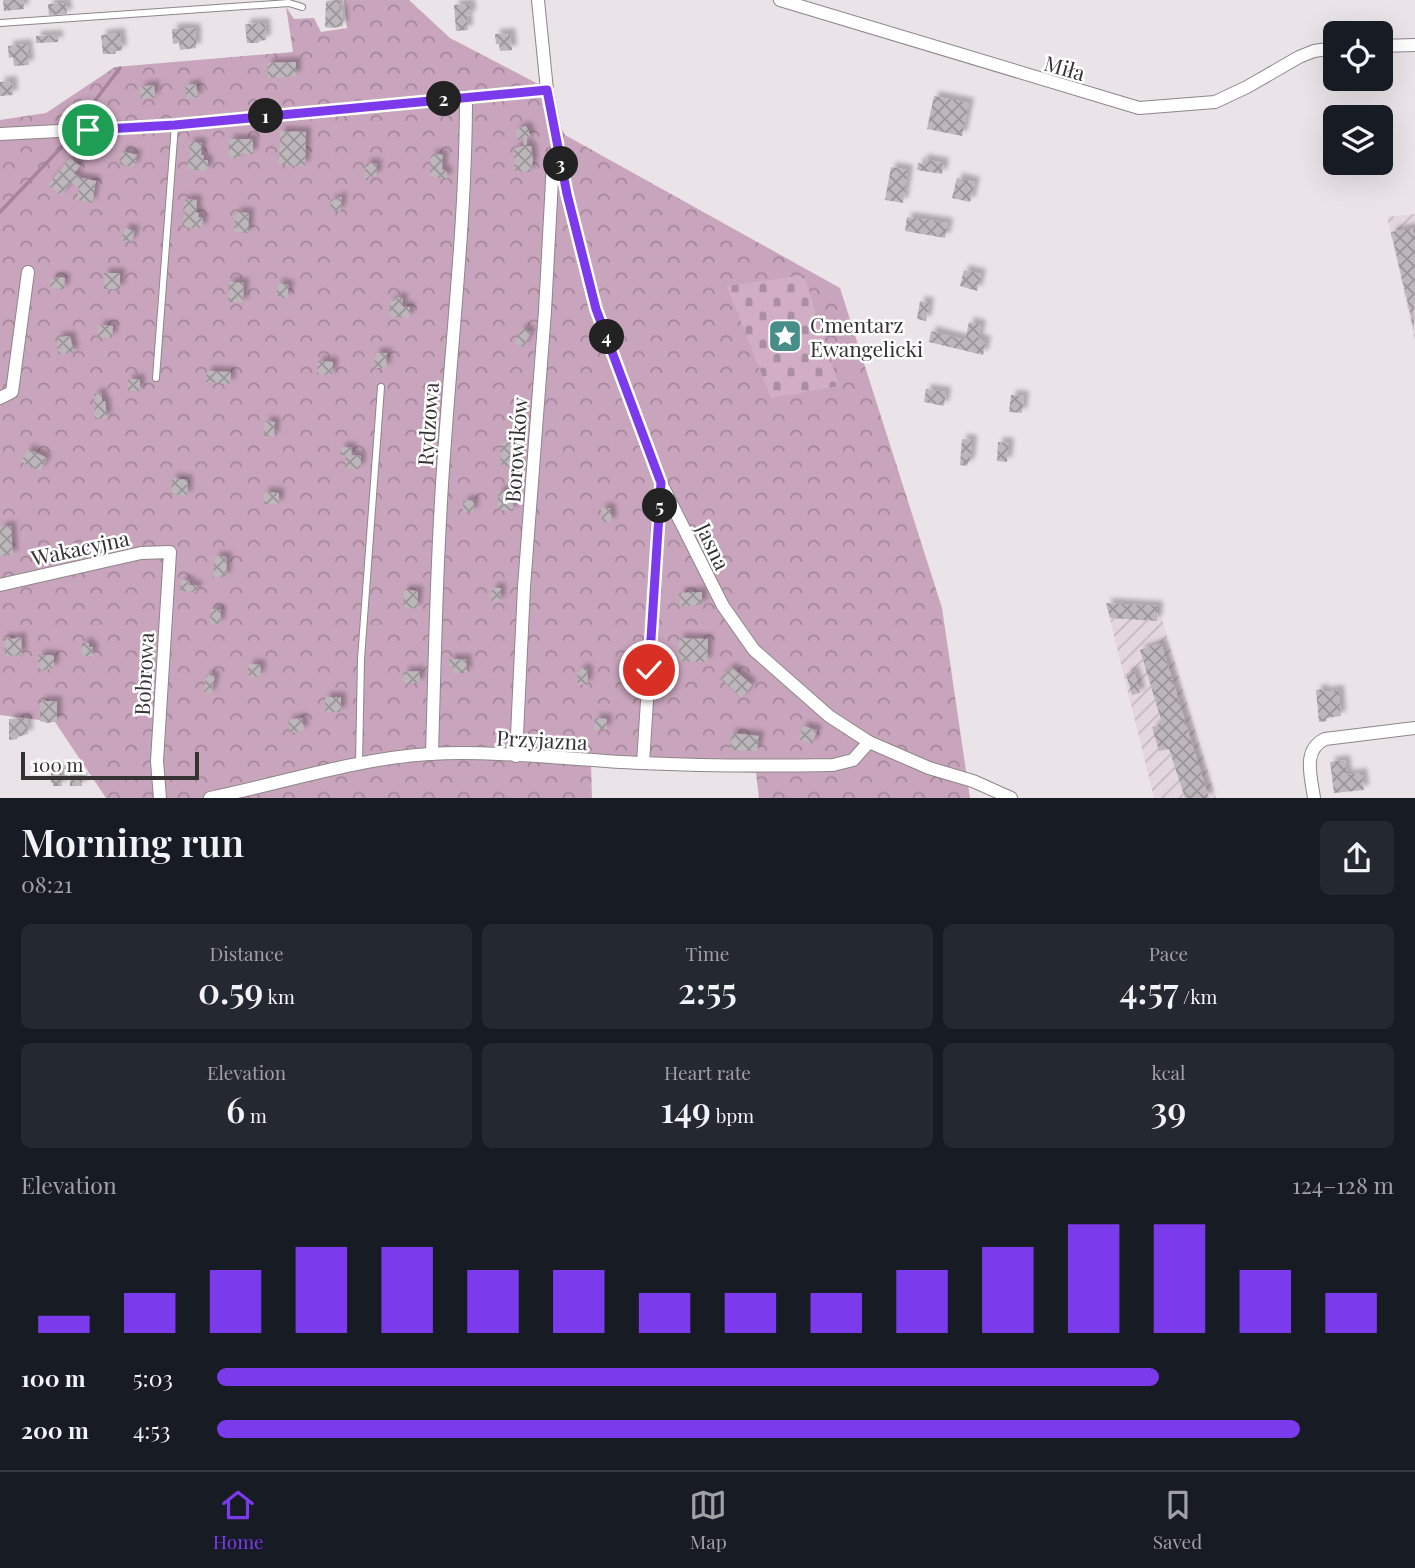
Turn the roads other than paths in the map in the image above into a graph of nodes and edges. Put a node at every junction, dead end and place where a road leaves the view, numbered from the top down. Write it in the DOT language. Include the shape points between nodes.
graph roads {
  1 [pos="538,0"];
  2 [pos="780,0"];
  3 [pos="302,8"];
  4 [pos="0,23"];
  5 [pos="1415,45"];
  6 [pos="1393,46"];
  7 [pos="1323,50"];
  8 [pos="547,90"];
  9 [pos="466,97"];
  10 [pos="175,125"];
  11 [pos="0,134"];
  12 [pos="559,149"];
  13 [pos="28,272"];
  14 [pos="156,377"];
  15 [pos="381,387"];
  16 [pos="0,398"];
  17 [pos="661,483"];
  18 [pos="170,552"];
  19 [pos="0,584"];
  20 [pos="1415,728"];
  21 [pos="869,742"];
  22 [pos="432,754"];
  23 [pos="516,755"];
  24 [pos="643,763"];
  25 [pos="359,764"];
  26 [pos="160,798"];
  27 [pos="210,798"];
  28 [pos="1011,798"];
  29 [pos="1314,798"];
  1 -- 8 [label="street, Jasna"];
  2 -- 7 [label="street, Miła" via="1139,108 1215,102 1299,57"];
  3 -- 4 [label="lane" via="289,3"];
  5 -- 6 [label="street"];
  8 -- 9 [label="street"];
  8 -- 12 [label="street, Jasna"];
  9 -- 10 [label="street"];
  9 -- 22 [label="street, Rydzowa" via="459,275 437,581"];
  10 -- 11 [label="street"];
  10 -- 14 [label="lane"];
  12 -- 17 [label="street, Jasna" via="596,309"];
  12 -- 23 [label="street, Borowików" via="553,162"];
  13 -- 16 [label="street" via="12,392"];
  15 -- 25 [label="lane" via="361,659"];
  17 -- 21 [label="street, Jasna" via="723,606 754,650 829,716"];
  17 -- 24 [label="street"];
  18 -- 19 [label="street, Wakacyjna" via="141,553"];
  18 -- 26 [label="street, Bobrowa" via="157,761"];
  20 -- 29 [label="street" via="1316,743 1309,762"];
  21 -- 24 [label="street, Przyjazna" via="853,760 833,765"];
  21 -- 28 [label="street, Jasna"];
  22 -- 23 [label="street, Przyjazna"];
  22 -- 25 [label="street, Przyjazna"];
  23 -- 24 [label="street, Przyjazna"];
  25 -- 27 [label="street, Przyjazna"];
}
